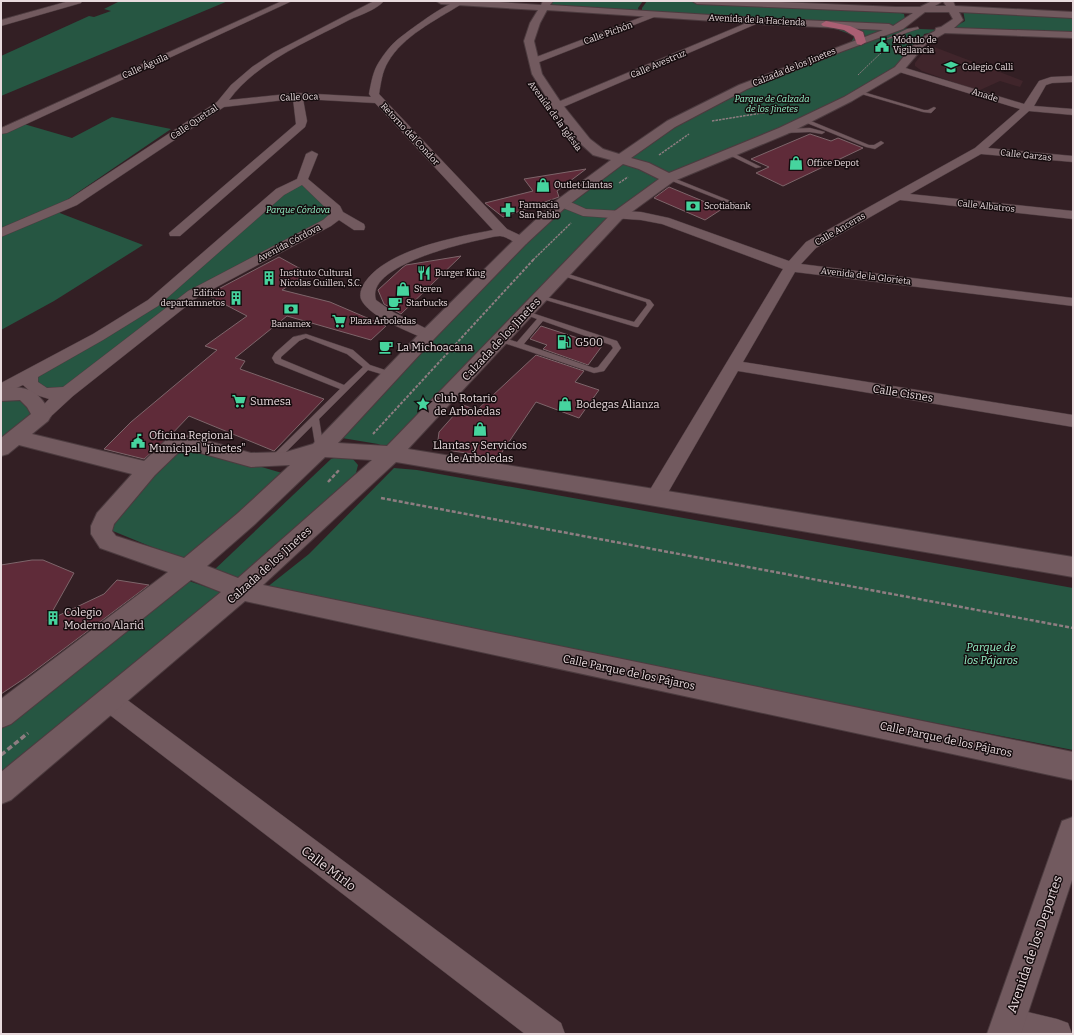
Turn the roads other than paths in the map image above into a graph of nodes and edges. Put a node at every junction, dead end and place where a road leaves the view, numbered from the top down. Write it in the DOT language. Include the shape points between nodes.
graph roads {
  1 [pos="78,1"];
  2 [pos="288,1"];
  3 [pos="380,1"];
  4 [pos="441,1"];
  5 [pos="697,1"];
  6 [pos="939,1"];
  7 [pos="458,3"];
  8 [pos="776,3"];
  9 [pos="539,4"];
  10 [pos="950,5"];
  11 [pos="923,10"];
  12 [pos="642,12"];
  13 [pos="1073,15"];
  14 [pos="759,21"];
  15 [pos="1,23"];
  16 [pos="826,24"];
  17 [pos="900,27"];
  18 [pos="918,28"];
  19 [pos="944,30"];
  20 [pos="1073,35"];
  21 [pos="888,40"];
  22 [pos="861,42"];
  23 [pos="530,47"];
  24 [pos="558,52"];
  25 [pos="522,58"];
  26 [pos="534,61"];
  27 [pos="898,69"];
  28 [pos="524,74"];
  29 [pos="1073,79"];
  30 [pos="860,92"];
  31 [pos="297,96"];
  32 [pos="378,100"];
  33 [pos="221,104"];
  34 [pos="557,106"];
  35 [pos="934,108"];
  36 [pos="1026,108"];
  37 [pos="1073,112"];
  38 [pos="804,120"];
  39 [pos="3,131"];
  40 [pos="783,131"];
  41 [pos="834,136"];
  42 [pos="881,143"];
  43 [pos="979,150"];
  44 [pos="580,152"];
  45 [pos="729,153"];
  46 [pos="312,154"];
  47 [pos="622,159"];
  48 [pos="1073,159"];
  49 [pos="589,164"];
  50 [pos="758,167"];
  51 [pos="598,176"];
  52 [pos="669,178"];
  53 [pos="302,181"];
  54 [pos="898,196"];
  55 [pos="651,201"];
  56 [pos="562,203"];
  57 [pos="735,204"];
  58 [pos="338,214"];
  59 [pos="1073,215"];
  60 [pos="617,216"];
  61 [pos="665,221"];
  62 [pos="359,227"];
  63 [pos="502,232"];
  64 [pos="1,233"];
  65 [pos="175,233"];
  66 [pos="520,241"];
  67 [pos="791,267"];
  68 [pos="562,274"];
  69 [pos="540,297"];
  70 [pos="1073,302"];
  71 [pos="526,312"];
  72 [pos="542,318"];
  73 [pos="428,336"];
  74 [pos="501,339"];
  75 [pos="519,345"];
  76 [pos="732,365"];
  77 [pos="367,367"];
  78 [pos="30,374"];
  79 [pos="392,374"];
  80 [pos="346,389"];
  81 [pos="1,390"];
  82 [pos="67,392"];
  83 [pos="1,396"];
  84 [pos="41,416"];
  85 [pos="315,418"];
  86 [pos="1073,421"];
  87 [pos="18,437"];
  88 [pos="1,449"];
  89 [pos="320,450"];
  90 [pos="392,454"];
  91 [pos="273,460"];
  92 [pos="148,470"];
  93 [pos="655,498"];
  94 [pos="1073,567"];
  95 [pos="188,569"];
  96 [pos="241,590"];
  97 [pos="110,700"];
  98 [pos="1,715"];
  99 [pos="1073,766"];
  100 [pos="1,790"];
  101 [pos="1073,832"];
  102 [pos="1006,1028"];
  103 [pos="550,1034"];
  104 [pos="1057,1034"];
  1 -- 15 [label="street"];
  2 -- 39 [label="street, Calle Águila"];
  3 -- 33 [label="street, Calle Quetzal" via="276,55 234,87"];
  4 -- 7 [label="main road, Avenida de la Hacienda"];
  5 -- 8 [label="main road, Avenida de la Hacienda"];
  6 -- 11 [label="main road, Calzada de los Jinetes"];
  7 -- 9 [label="main road, Avenida de la Hacienda"];
  7 -- 32 [label="street, Retorno del Condor" via="400,43 386,58 376,82 374,94"];
  8 -- 11 [label="main road, Avenida de la Hacienda"];
  9 -- 12 [label="main road, Avenida de la Hacienda"];
  9 -- 23 [label="main road, Avenida de la Iglésia" via="529,41"];
  9 -- 25 [label="main road" via="521,24 519,42"];
  10 -- 11 [label="main road, Avenida de la Hacienda"];
  10 -- 13 [label="main road, Avenida de la Hacienda"];
  10 -- 19 [label="main road, Calzada de los Jinetes" via="958,20"];
  11 -- 17 [label="main road, Calzada de los Jinetes"];
  12 -- 14 [label="main road, Avenida de la Hacienda"];
  12 -- 24 [label="street, Calle Pichón"];
  14 -- 16 [label="main road, Avenida de la Hacienda"];
  14 -- 34 [label="street, Calle Avestruz"];
  16 -- 17 [label="main road, Avenida de la Hacienda"];
  16 -- 22 [label="main road" via="847,28 859,34"];
  17 -- 18 [label="main road, Avenida de la Hacienda"];
  17 -- 22 [label="main road, Calzada de los Jinetes"];
  18 -- 19 [label="main road, Avenida de la Hacienda"];
  18 -- 21 [label="lane"];
  19 -- 20 [label="main road, Avenida de la Hacienda"];
  19 -- 27 [label="main road, Calzada de los Jinetes" via="922,42"];
  22 -- 47 [label="main road, Calzada de los Jinetes" via="743,87 672,124"];
  23 -- 24 [label="street, Calle Pichón"];
  23 -- 26 [label="main road, Avenida de la Iglésia"];
  24 -- 26 [label="street, Calle Pichón"];
  26 -- 34 [label="main road, Avenida de la Iglésia" via="537,74"];
  27 -- 30 [label="main road, Calzada de los Jinetes"];
  27 -- 36 [label="street, Anade"];
  28 -- 44 [label="main road, Avenida de la Iglésia"];
  29 -- 36 [label="street, Calle Anceras" via="1042,83"];
  30 -- 35 [label="lane" via="923,111 929,112"];
  30 -- 38 [label="main road, Calzada de los Jinetes"];
  31 -- 32 [label="street, Calle Oca"];
  31 -- 33 [label="street, Calle Oca"];
  31 -- 65 [label="street" via="301,125"];
  32 -- 63 [label="street, Retorno del Condor"];
  33 -- 64 [label="street, Calle Quetzal" via="73,202"];
  34 -- 47 [label="main road, Avenida de la Iglésia" via="586,142 598,152"];
  36 -- 37 [label="street, Anade"];
  36 -- 43 [label="street, Calle Anceras"];
  38 -- 40 [label="main road, Calzada de los Jinetes"];
  38 -- 42 [label="lane" via="868,146"];
  40 -- 41 [label="lane" via="815,130"];
  40 -- 45 [label="main road, Calzada de los Jinetes"];
  43 -- 48 [label="street, Calle Garzas"];
  43 -- 54 [label="street, Calle Anceras"];
  45 -- 50 [label="lane"];
  45 -- 52 [label="main road, Calzada de los Jinetes"];
  46 -- 53 [label="street"];
  47 -- 51 [label="main road, Calzada de los Jinetes"];
  47 -- 52 [label="main road, Avenida de la Iglésia"];
  49 -- 51 [label="main road, Avenida de la Iglésia"];
  51 -- 56 [label="main road, Calzada de los Jinetes"];
  52 -- 55 [label="main road, Calzada de los Jinetes"];
  52 -- 57 [label="lane"];
  53 -- 58 [label="street" via="319,193"];
  53 -- 78 [label="street" via="280,192 153,303"];
  54 -- 59 [label="street, Calle Albatros"];
  54 -- 67 [label="street, Calle Anceras" via="811,245"];
  55 -- 60 [label="main road, Calzada de los Jinetes"];
  55 -- 61 [label="street, Avenida de la Glorieta"];
  56 -- 60 [label="street, Avenida de la Glorieta" via="583,212"];
  56 -- 66 [label="main road, Calzada de los Jinetes"];
  58 -- 62 [label="street"];
  58 -- 82 [label="street, Avenida Córdova" via="327,223 193,294"];
  60 -- 61 [label="street, Avenida de la Glorieta" via="641,216"];
  60 -- 68 [label="main road, Calzada de los Jinetes"];
  61 -- 67 [label="street, Avenida de la Glorieta"];
  63 -- 66 [label="street, Retorno del Condor"];
  63 -- 73 [label="street" via="465,239 425,251 389,266 370,283 370,303"];
  66 -- 73 [label="main road, Calzada de los Jinetes"];
  67 -- 70 [label="street, Avenida de la Glorieta"];
  67 -- 76 [label="street, Calle Anceras"];
  68 -- 69 [label="main road, Calzada de los Jinetes"];
  68 -- 69 [label="lane" via="648,301 651,305 636,324"];
  69 -- 71 [label="main road, Calzada de los Jinetes"];
  71 -- 72 [label="lane"];
  71 -- 74 [label="main road, Calzada de los Jinetes"];
  72 -- 75 [label="lane"];
  72 -- 75 [label="lane" via="614,343 617,348 598,371"];
  73 -- 79 [label="main road, Calzada de los Jinetes"];
  74 -- 75 [label="lane"];
  74 -- 90 [label="main road, Calzada de los Jinetes"];
  76 -- 86 [label="street, Calle Cisnes"];
  76 -- 93 [label="street, Calle Anceras"];
  77 -- 79 [label="lane"];
  77 -- 80 [label="lane"];
  77 -- 80 [label="lane" via="350,352 306,336 296,339 276,358"];
  78 -- 81 [label="street"];
  78 -- 82 [label="street" via="30,384 36,390 47,394"];
  79 -- 89 [label="main road, Calzada de los Jinetes"];
  80 -- 85 [label="lane"];
  82 -- 84 [label="street, Avenida Córdova"];
  83 -- 84 [label="main road" via="20,393 31,398 37,404"];
  84 -- 87 [label="main road, Avenida Córdova"];
  85 -- 89 [label="lane"];
  85 -- 91 [label="lane"];
  87 -- 88 [label="main road, Avenida Córdova"];
  87 -- 92 [label="main road"];
  89 -- 90 [label="main road"];
  89 -- 91 [label="main road"];
  89 -- 95 [label="main road, Calzada de los Jinetes" via="246,520"];
  90 -- 93 [label="main road"];
  90 -- 96 [label="main road, Calzada de los Jinetes"];
  91 -- 92 [label="main road" via="251,460 179,442"];
  92 -- 95 [label="main road, Calle Parque de los Pájaros" via="105,519 101,532 108,542"];
  93 -- 94 [label="main road"];
  95 -- 96 [label="main road, Calle Parque de los Pájaros"];
  95 -- 98 [label="main road, Calzada de los Jinetes"];
  96 -- 97 [label="main road, Calzada de los Jinetes"];
  96 -- 99 [label="main road, Calle Parque de los Pájaros"];
  97 -- 100 [label="main road, Calzada de los Jinetes"];
  97 -- 103 [label="street, Calle Mirlo"];
  101 -- 102 [label="main road, Avenida de los Deportes"];
  102 -- 104 [label="street"];
}
